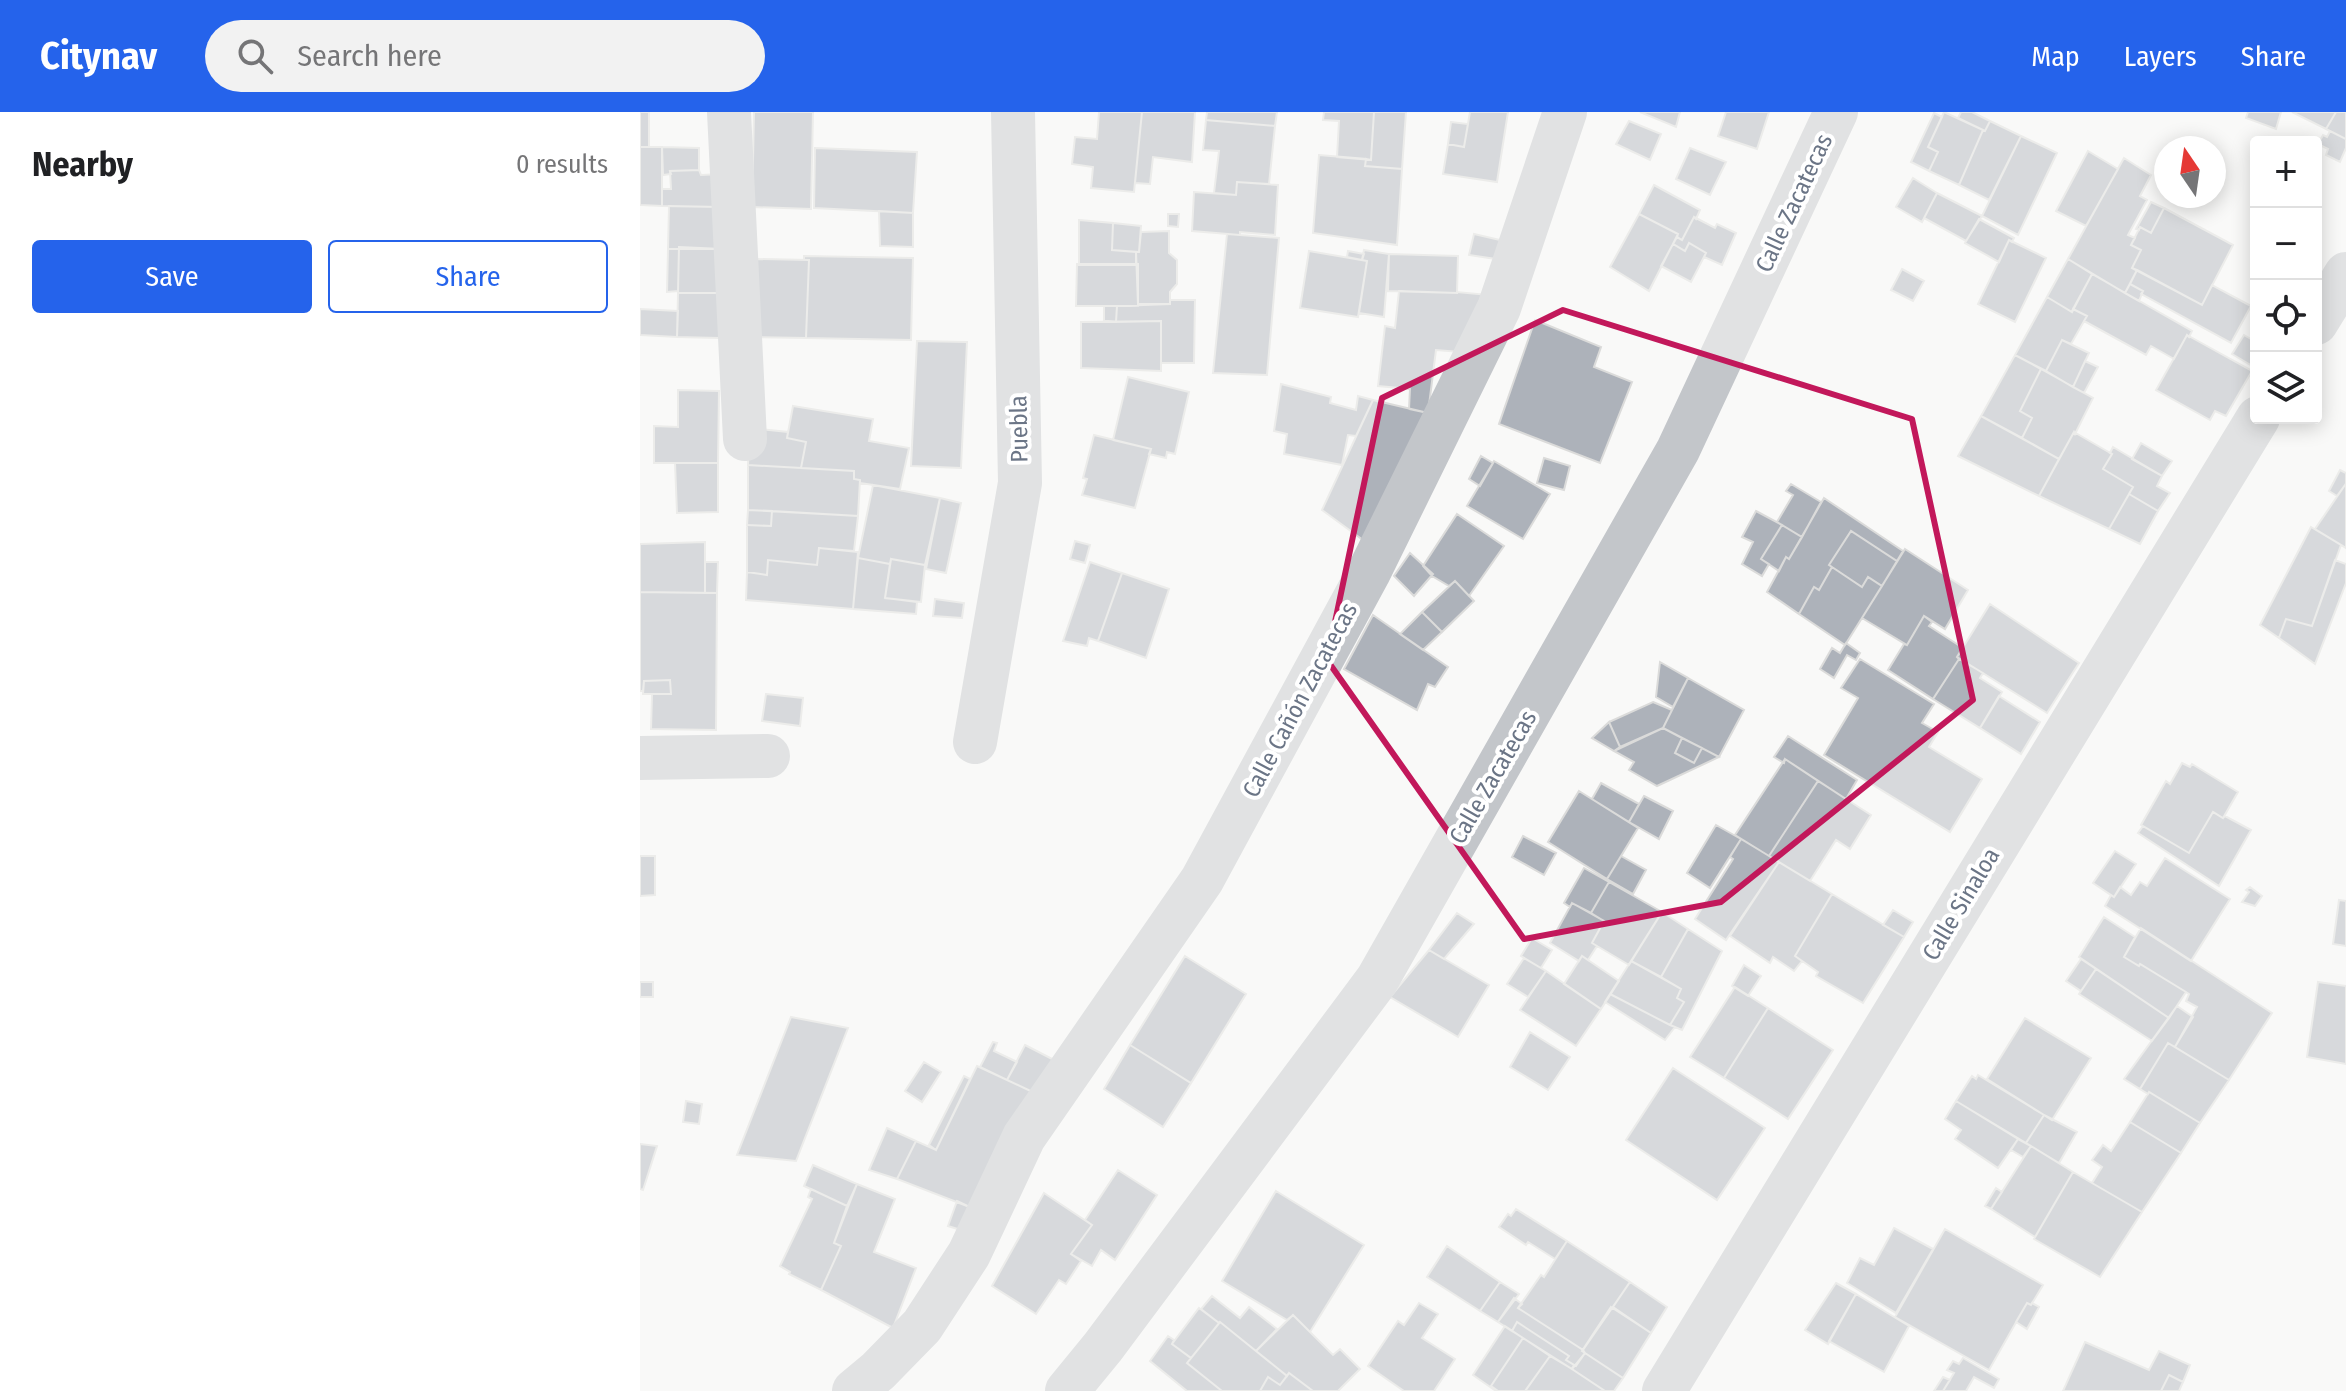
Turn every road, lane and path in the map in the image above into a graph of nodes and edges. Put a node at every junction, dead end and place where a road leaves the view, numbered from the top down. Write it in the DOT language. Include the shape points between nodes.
graph roads {
  1 [pos="729,112"];
  2 [pos="1013,112"];
  3 [pos="1565,112"];
  4 [pos="1836,112"];
  5 [pos="2346,274"];
  6 [pos="2322,313"];
  7 [pos="2254,424"];
  8 [pos="745,439"];
  9 [pos="975,742"];
  10 [pos="768,756"];
  11 [pos="640,758"];
  12 [pos="854,1391"];
  13 [pos="1067,1391"];
  14 [pos="1664,1391"];
  1 -- 8 [label="street"];
  2 -- 9 [label="street, Puebla" via="1020,483"];
  3 -- 12 [label="street, Calle Cañón Zacatecas" via="1499,308 1369,572 1202,880 1024,1137 969,1254 922,1326"];
  4 -- 13 [label="street, Calle Zacatecas" via="1678,450 1377,980"];
  5 -- 6 [label="street"];
  7 -- 14 [label="street, Calle Sinaloa"];
  10 -- 11 [label="street"];
}
